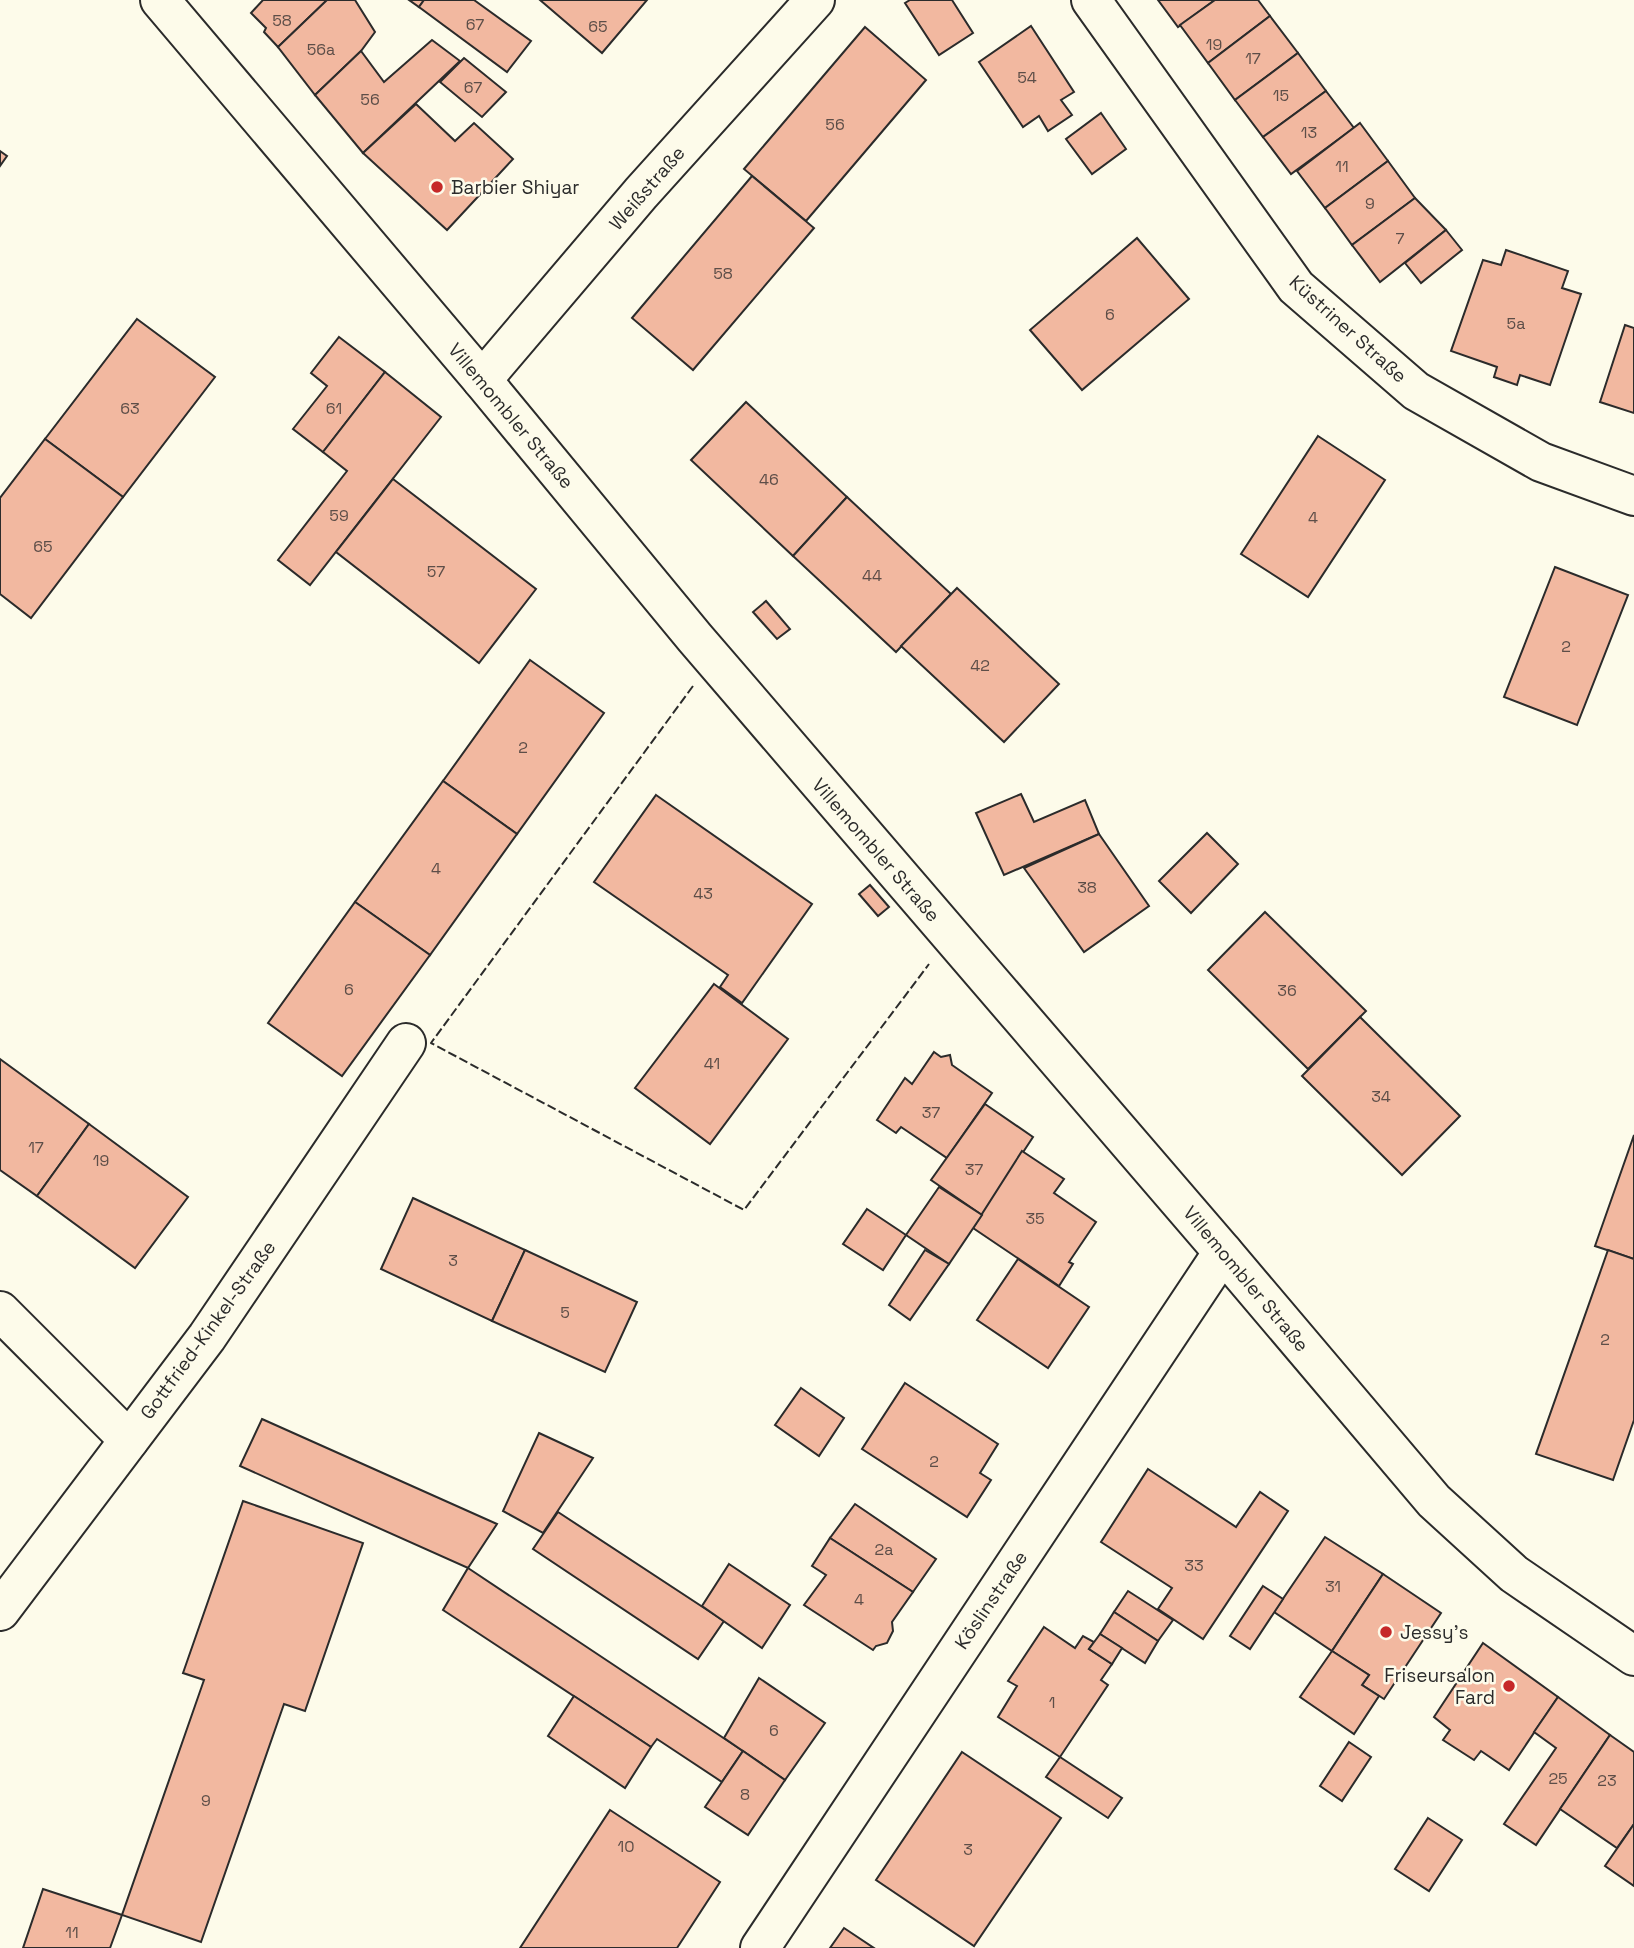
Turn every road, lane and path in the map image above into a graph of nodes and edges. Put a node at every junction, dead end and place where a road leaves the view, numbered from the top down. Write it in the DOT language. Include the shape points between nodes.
graph roads {
  1 [pos="160,0"];
  2 [pos="815,0"];
  3 [pos="1091,0"];
  4 [pos="482,380"];
  5 [pos="1634,496"];
  6 [pos="406,1043"];
  7 [pos="1223,1252"];
  8 [pos="0,1311"];
  9 [pos="129,1440"];
  10 [pos="0,1611"];
  11 [pos="1634,1656"];
  12 [pos="760,1948"];
  1 -- 4 [label="street, Villemombler Straße"];
  2 -- 4 [label="street, Weißstraße"];
  3 -- 5 [label="street, Küstriner Straße" via="1296,286 1416,391 1541,462"];
  4 -- 7 [label="street, Villemombler Straße" via="695,638"];
  6 -- 9 [label="street, Gottfried-Kinkel-Straße" via="207,1337"];
  7 -- 11 [label="street, Villemombler Straße" via="1434,1501 1514,1574"];
  7 -- 12 [label="street, Köslinstraße"];
  8 -- 9 [label="street"];
  9 -- 10 [label="street, Gottfried-Kinkel-Straße"];
}
